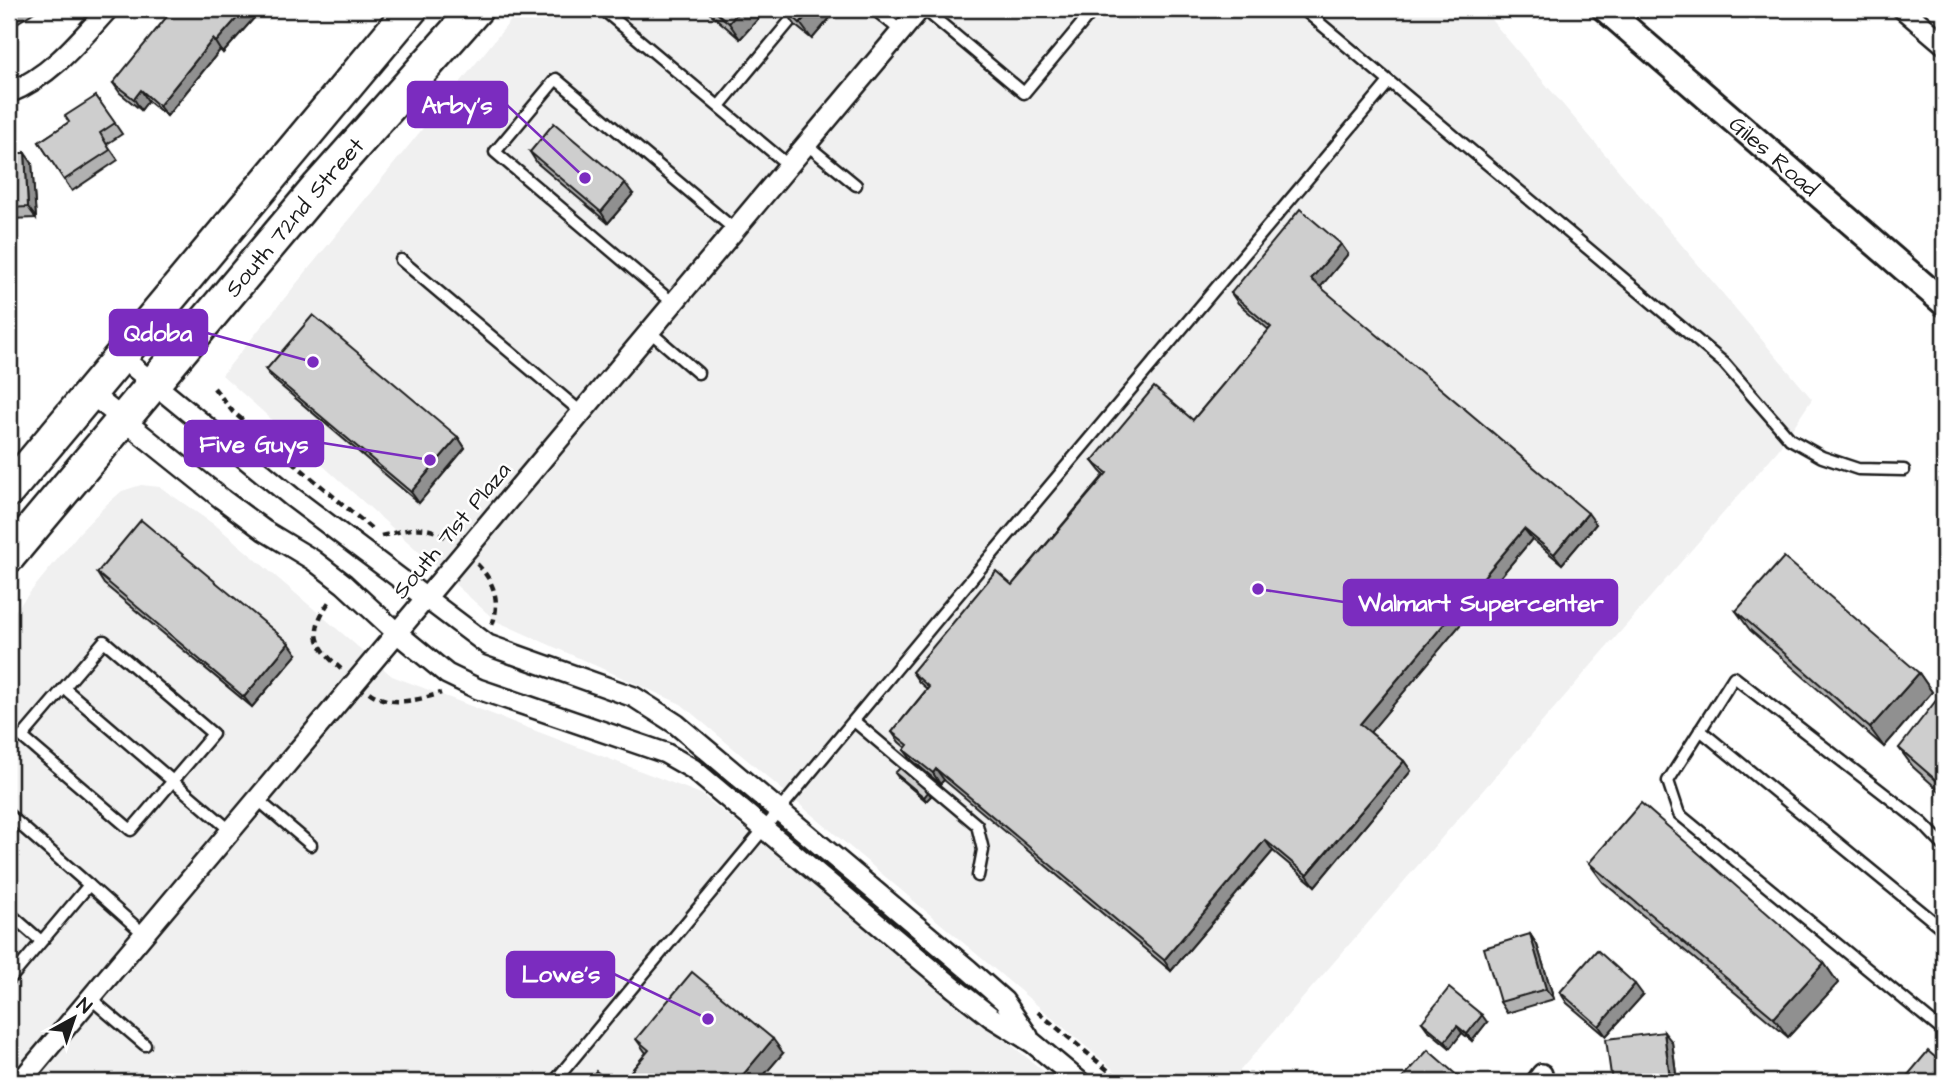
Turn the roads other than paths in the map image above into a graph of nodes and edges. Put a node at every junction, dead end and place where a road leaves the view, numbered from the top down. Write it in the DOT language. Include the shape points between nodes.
graph roads {
  1 [pos="108,9"];
  2 [pos="411,9"];
  3 [pos="476,9"];
  4 [pos="611,9"];
  5 [pos="800,9"];
  6 [pos="874,9"];
  7 [pos="922,9"];
  8 [pos="1094,9"];
  9 [pos="1303,9"];
  10 [pos="1605,9"];
  11 [pos="1903,9"];
  12 [pos="901,31"];
  13 [pos="1944,44"];
  14 [pos="1389,82"];
  15 [pos="9,93"];
  16 [pos="719,106"];
  17 [pos="806,144"];
  18 [pos="788,165"];
  19 [pos="856,185"];
  20 [pos="734,230"];
  21 [pos="401,260"];
  22 [pos="673,303"];
  23 [pos="1944,303"];
  24 [pos="649,331"];
  25 [pos="120,356"];
  26 [pos="698,373"];
  27 [pos="154,384"];
  28 [pos="90,393"];
  29 [pos="581,412"];
  30 [pos="124,420"];
  31 [pos="1904,470"];
  32 [pos="9,490"];
  33 [pos="9,556"];
  34 [pos="426,599"];
  35 [pos="397,633"];
  36 [pos="64,688"];
  37 [pos="853,721"];
  38 [pos="1700,730"];
  39 [pos="173,781"];
  40 [pos="257,799"];
  41 [pos="779,811"];
  42 [pos="9,815"];
  43 [pos="764,829"];
  44 [pos="231,831"];
  45 [pos="311,845"];
  46 [pos="1944,846"];
  47 [pos="978,876"];
  48 [pos="89,885"];
  49 [pos="9,913"];
  50 [pos="1944,930"];
  51 [pos="144,934"];
  52 [pos="41,941"];
  53 [pos="9,979"];
  54 [pos="90,998"];
  55 [pos="1944,1032"];
  56 [pos="1033,1043"];
  57 [pos="145,1045"];
  58 [pos="20,1082"];
  59 [pos="554,1082"];
  60 [pos="1080,1082"];
  1 -- 15 [label="street" via="61,61"];
  2 -- 25 [label="main road, South 72nd Street"];
  3 -- 27 [label="main road, South 72nd Street"];
  4 -- 16 [label="lane" via="607,13"];
  5 -- 16 [label="lane"];
  6 -- 12 [label="lane"];
  7 -- 8 [label="lane" via="1024,93"];
  7 -- 12 [label="street, South 71st Plaza"];
  9 -- 14 [label="lane"];
  10 -- 23 [label="street, Giles Road"];
  11 -- 13 [label="street"];
  12 -- 17 [label="street, South 71st Plaza"];
  14 -- 31 [label="lane" via="1724,363 1790,439 1822,457 1858,469"];
  14 -- 37 [label="lane"];
  16 -- 18 [label="lane"];
  17 -- 18 [label="street, South 71st Plaza"];
  17 -- 19 [label="lane"];
  18 -- 20 [label="street, South 71st Plaza"];
  20 -- 22 [label="street, South 71st Plaza"];
  20 -- 22 [label="lane" via="556,79 503,141 495,152"];
  21 -- 29 [label="lane"];
  22 -- 24 [label="street, South 71st Plaza"];
  24 -- 26 [label="lane"];
  24 -- 29 [label="street, South 71st Plaza"];
  25 -- 27 [label="street"];
  25 -- 28 [label="main road, South 72nd Street"];
  27 -- 30 [label="main road, South 72nd Street"];
  27 -- 34 [label="street"];
  28 -- 30 [label="street"];
  28 -- 32 [label="main road, South 72nd Street"];
  29 -- 34 [label="street, South 71st Plaza"];
  30 -- 33 [label="main road, South 72nd Street"];
  30 -- 35 [label="street" via="243,515 344,584"];
  34 -- 35 [label="street, South 71st Plaza"];
  34 -- 41 [label="street" via="488,645 634,697 676,724"];
  35 -- 40 [label="street, South 71st Plaza"];
  35 -- 43 [label="street" via="447,674 478,689 665,753 693,769"];
  36 -- 39 [label="lane"];
  36 -- 39 [label="lane" via="104,641 203,725 213,734"];
  36 -- 39 [label="lane" via="22,737 131,830"];
  37 -- 41 [label="lane"];
  37 -- 47 [label="lane" via="977,825 983,850"];
  38 -- 46 [label="lane" via="1734,677 1923,824"];
  38 -- 50 [label="lane"];
  38 -- 55 [label="lane" via="1668,781 1679,814"];
  39 -- 44 [label="lane"];
  40 -- 44 [label="street, South 71st Plaza"];
  40 -- 45 [label="lane"];
  41 -- 43 [label="lane"];
  41 -- 56 [label="street" via="1004,1001"];
  42 -- 48 [label="lane"];
  43 -- 56 [label="street" via="954,988"];
  43 -- 59 [label="lane"];
  44 -- 51 [label="street, South 71st Plaza"];
  48 -- 51 [label="lane"];
  48 -- 52 [label="lane"];
  49 -- 52 [label="lane"];
  51 -- 54 [label="street, South 71st Plaza"];
  52 -- 53 [label="lane"];
  54 -- 57 [label="lane"];
  54 -- 58 [label="street, South 71st Plaza"];
  56 -- 60 [label="street"];
}
